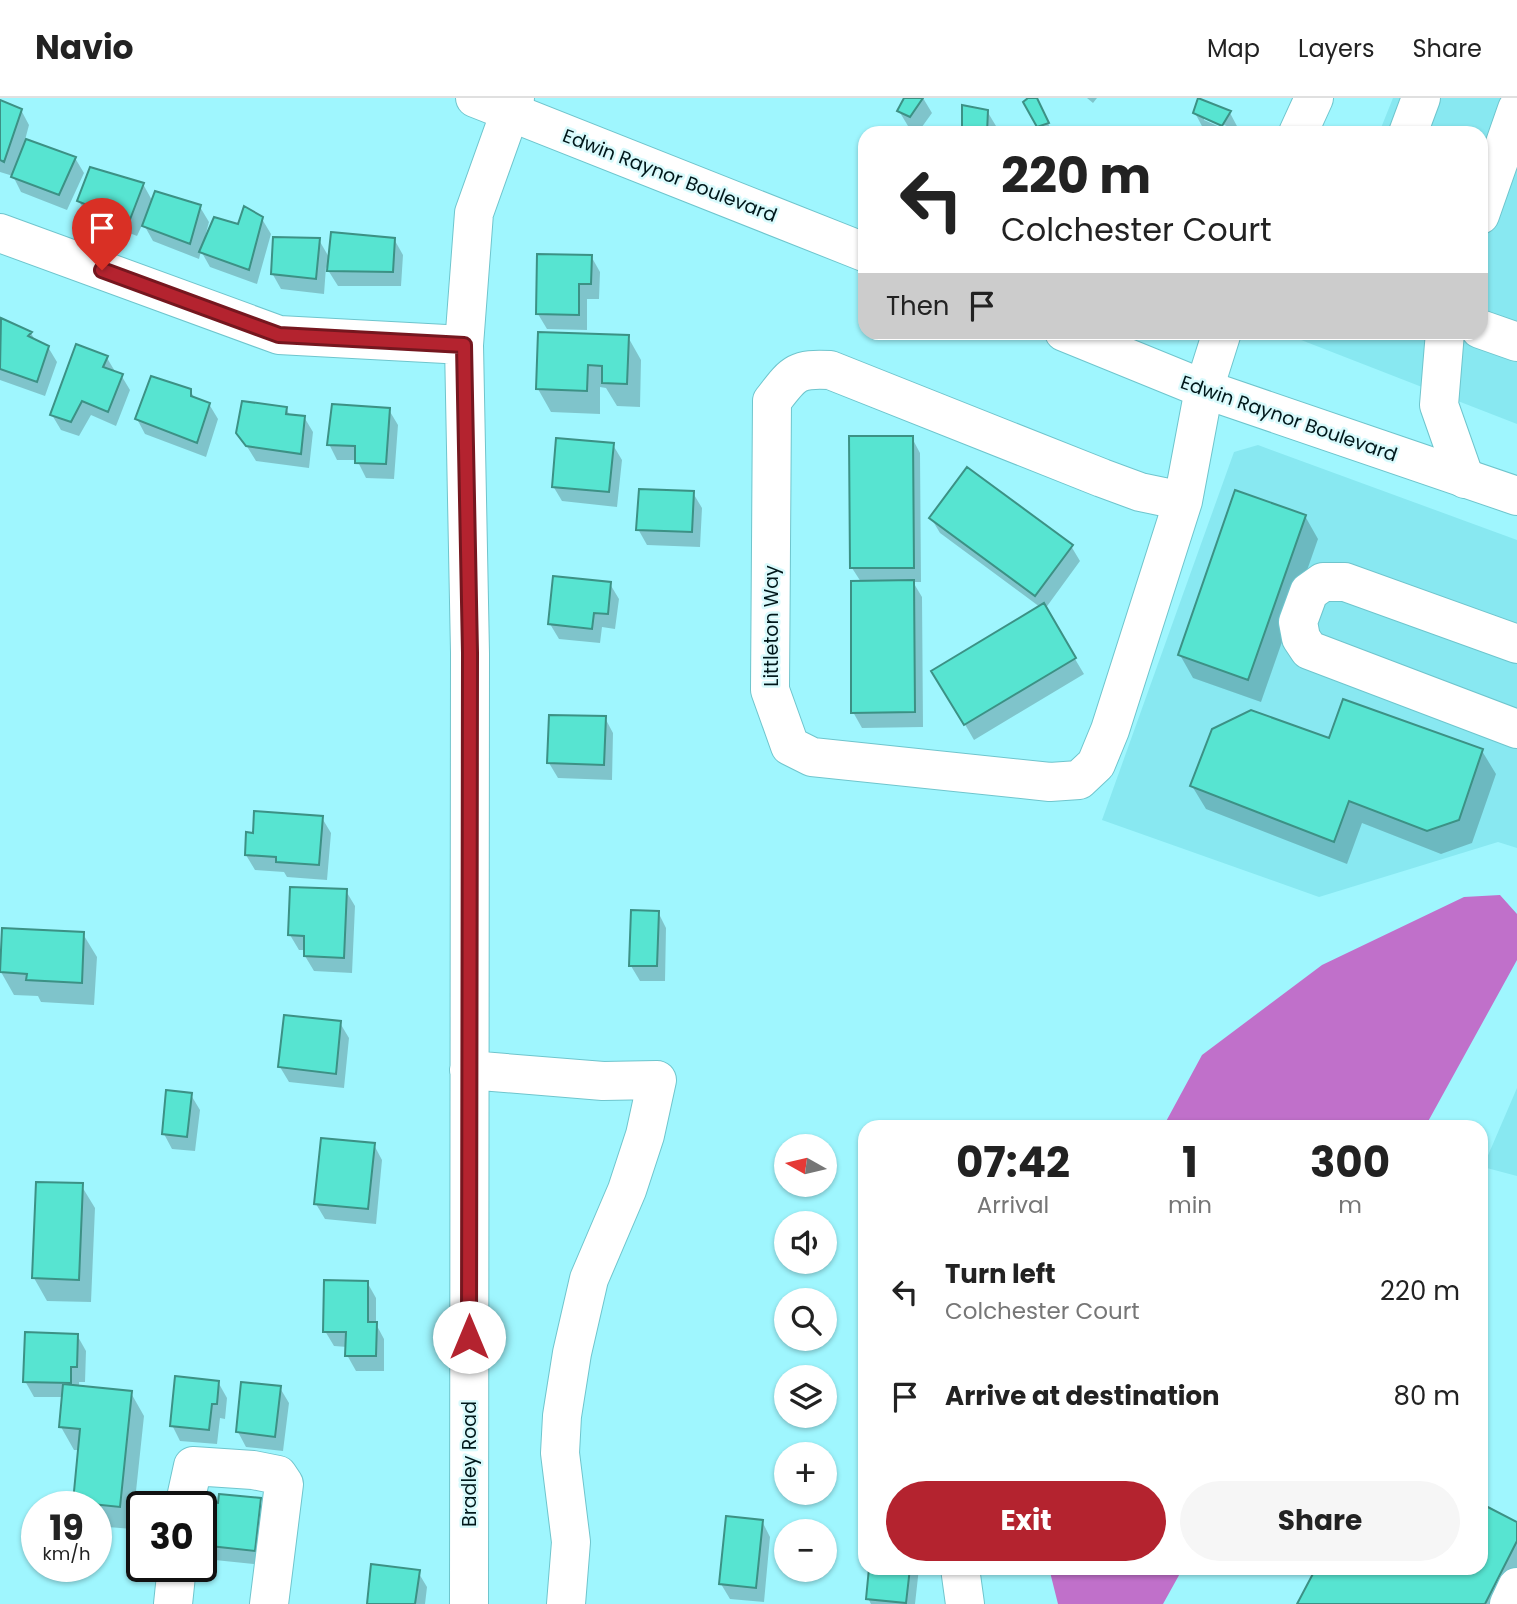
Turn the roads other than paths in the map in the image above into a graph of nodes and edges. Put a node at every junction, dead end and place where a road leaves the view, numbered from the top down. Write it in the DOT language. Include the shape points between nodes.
graph roads {
  1 [pos="475,98"];
  2 [pos="1314,98"];
  3 [pos="1420,98"];
  4 [pos="512,105"];
  5 [pos="1517,108"];
  6 [pos="1301,126"];
  7 [pos="1410,126"];
  8 [pos="1488,192"];
  9 [pos="0,233"];
  10 [pos="858,249"];
  11 [pos="1488,332"];
  12 [pos="1085,340"];
  13 [pos="1220,340"];
  14 [pos="1444,340"];
  15 [pos="1517,342"];
  16 [pos="464,345"];
  17 [pos="1205,389"];
  18 [pos="1465,480"];
  19 [pos="1517,496"];
  20 [pos="1183,502"];
  21 [pos="1517,644"];
  22 [pos="1517,729"];
  23 [pos="469,1070"];
  24 [pos="188,1491"];
  25 [pos="961,1575"];
  26 [pos="175,1582"];
  27 [pos="1517,1587"];
  28 [pos="173,1604"];
  29 [pos="269,1604"];
  30 [pos="469,1604"];
  31 [pos="566,1604"];
  32 [pos="965,1604"];
  33 [pos="1509,1604"];
  1 -- 4 [label="street, Edwin Raynor Boulevard"];
  2 -- 6 [label="street"];
  3 -- 7 [label="street"];
  4 -- 10 [label="street, Edwin Raynor Boulevard"];
  4 -- 16 [label="street, Bradley Road" via="474,213"];
  5 -- 8 [label="street"];
  9 -- 16 [label="street" via="279,335"];
  11 -- 15 [label="street"];
  12 -- 17 [label="street, Edwin Raynor Boulevard"];
  13 -- 17 [label="street, Littleton Way"];
  14 -- 18 [label="street" via="1439,405"];
  16 -- 23 [label="street, Bradley Road" via="470,653"];
  17 -- 18 [label="street, Edwin Raynor Boulevard"];
  17 -- 20 [label="street, Littleton Way"];
  18 -- 19 [label="street, Edwin Raynor Boulevard"];
  20 -- 20 [label="street, Littleton Way" via="1102,478 830,370 807,369 789,379 772,401 770,690 790,746 812,757 1049,782 1079,780 1096,764 1110,730"];
  21 -- 22 [label="street" via="1345,582 1323,582 1309,592 1298,622 1309,650"];
  23 -- 30 [label="street, Bradley Road"];
  23 -- 31 [label="street" via="603,1081 657,1080 627,1190 589,1279 572,1353 560,1453 571,1542"];
  24 -- 29 [label="street" via="193,1466 278,1475 284,1485"];
  25 -- 32 [label="street"];
  26 -- 28 [label="street"];
  27 -- 33 [label="street"];
}
